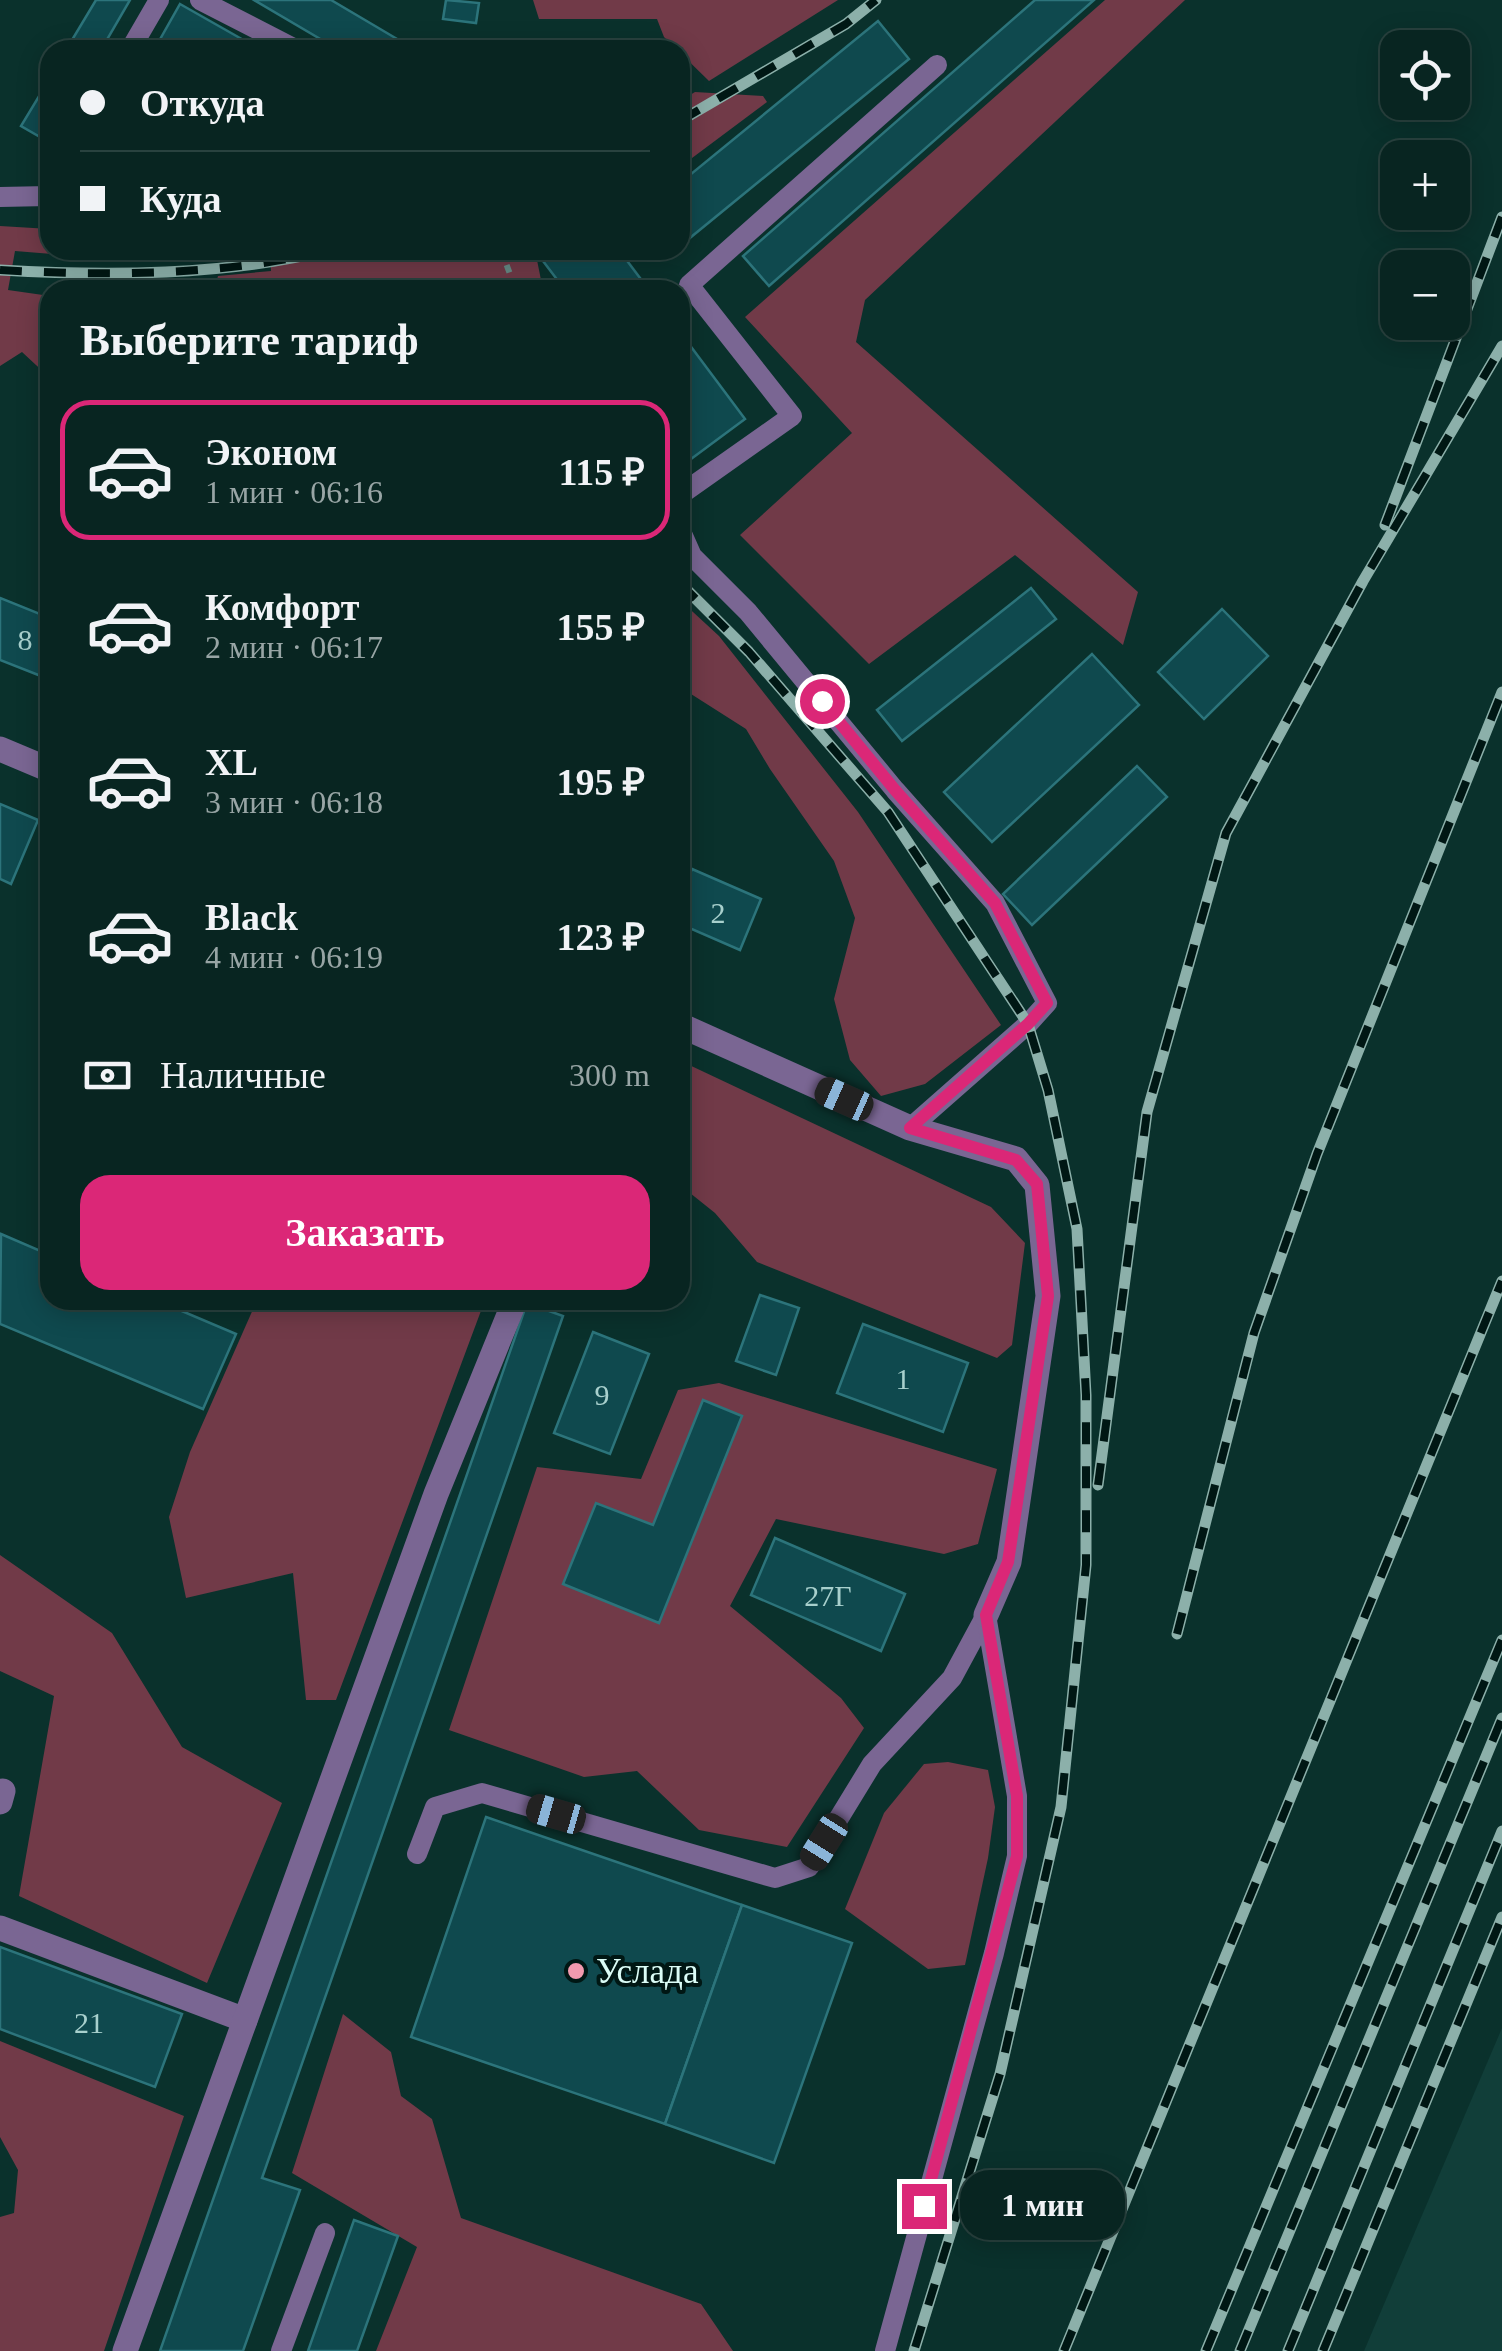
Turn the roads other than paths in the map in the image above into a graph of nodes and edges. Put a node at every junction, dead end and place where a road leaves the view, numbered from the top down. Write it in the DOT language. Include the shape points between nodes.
graph roads {
  1 [pos="159,0"];
  2 [pos="200,0"];
  3 [pos="136,40"];
  4 [pos="278,40"];
  5 [pos="937,65"];
  6 [pos="40,196"];
  7 [pos="0,198"];
  8 [pos="690,282"];
  9 [pos="690,287"];
  10 [pos="690,488"];
  11 [pos="690,552"];
  12 [pos="0,748"];
  13 [pos="40,766"];
  14 [pos="690,1029"];
  15 [pos="910,1128"];
  16 [pos="510,1310"];
  17 [pos="986,1615"];
  18 [pos="417,1854"];
  19 [pos="0,1928"];
  20 [pos="245,2020"];
  21 [pos="325,2233"];
  22 [pos="125,2351"];
  23 [pos="281,2351"];
  24 [pos="885,2351"];
  1 -- 3 [label="lane"];
  2 -- 4 [label="lane"];
  5 -- 8 [label="lane"];
  6 -- 7 [label="lane"];
  9 -- 10 [label="lane" via="792,416"];
  11 -- 15 [label="lane" via="995,903 1047,1003"];
  12 -- 13 [label="street"];
  14 -- 15 [label="street"];
  15 -- 17 [label="street" via="1016,1160 1037,1184 1048,1296 1008,1562"];
  16 -- 20 [label="street"];
  17 -- 18 [label="lane" via="952,1678 872,1764 808,1867 775,1878 482,1793 435,1807"];
  17 -- 24 [label="lane" via="1017,1796 1017,1856"];
  19 -- 20 [label="street"];
  20 -- 22 [label="street"];
  21 -- 23 [label="lane"];
}
